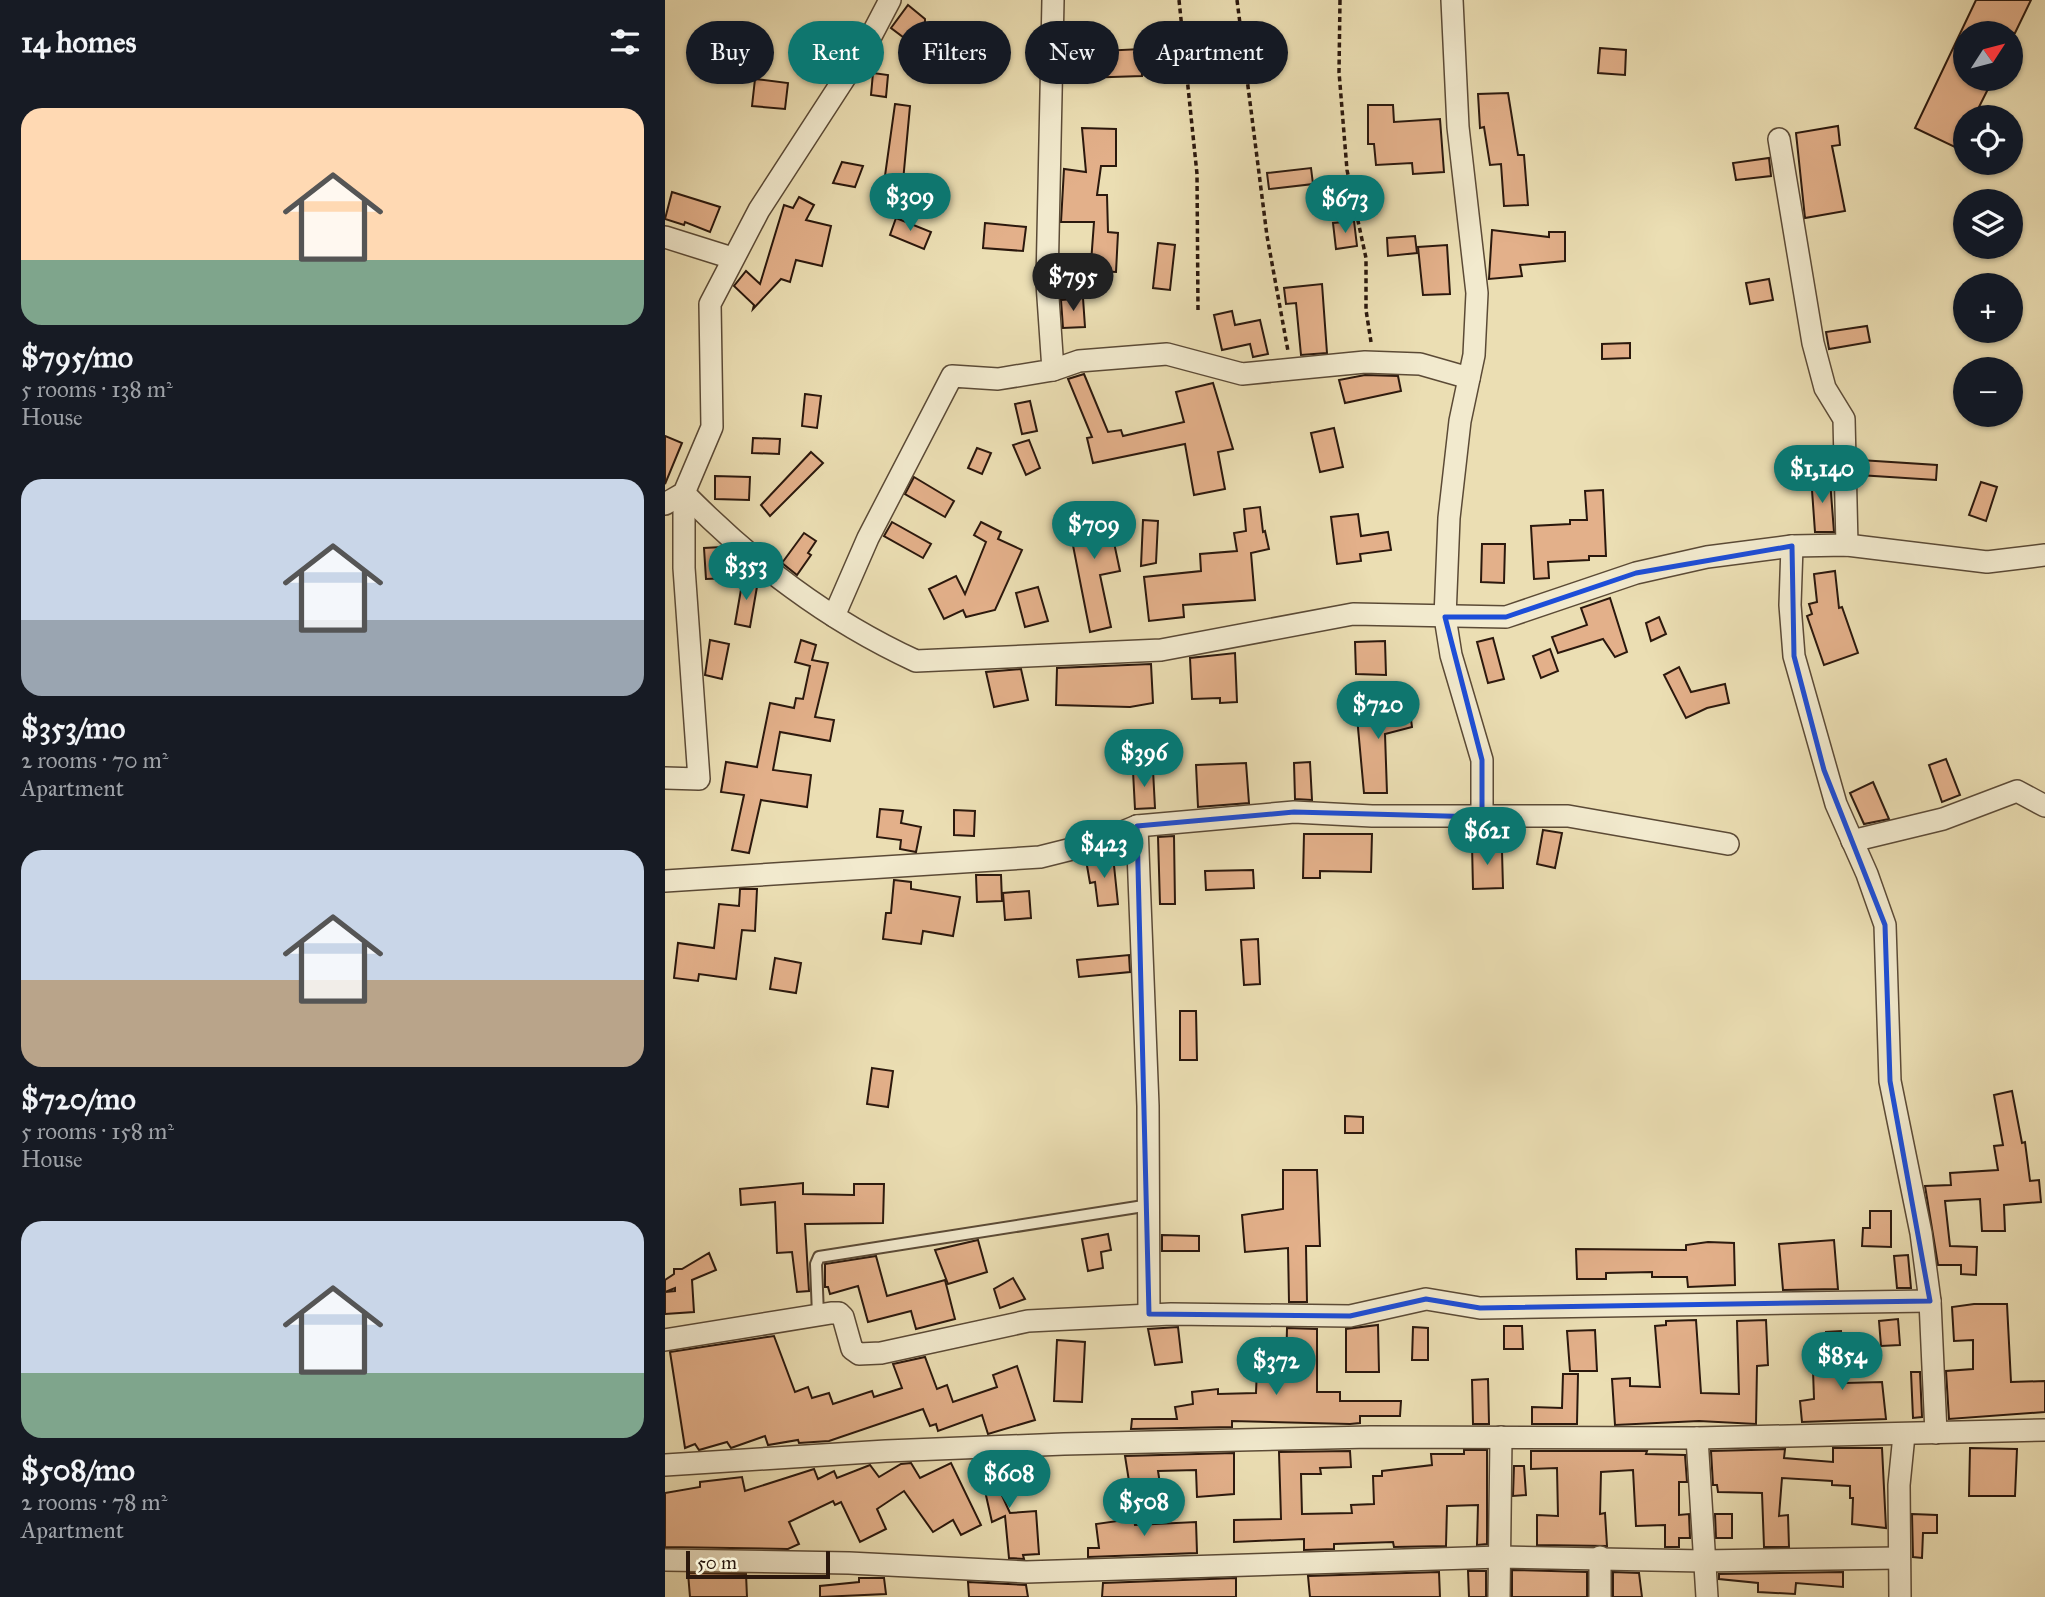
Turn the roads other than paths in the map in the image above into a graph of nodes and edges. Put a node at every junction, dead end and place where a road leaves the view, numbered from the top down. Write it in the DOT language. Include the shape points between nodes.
graph roads {
  1 [pos="890,0"];
  2 [pos="1053,0"];
  3 [pos="1452,0"];
  4 [pos="1779,139"];
  5 [pos="665,237"];
  6 [pos="732,258"];
  7 [pos="1053,370"];
  8 [pos="1469,378"];
  9 [pos="684,493"];
  10 [pos="665,504"];
  11 [pos="1847,545"];
  12 [pos="1792,546"];
  13 [pos="2045,555"];
  14 [pos="834,616"];
  15 [pos="1445,617"];
  16 [pos="665,778"];
  17 [pos="2045,806"];
  18 [pos="1482,817"];
  19 [pos="1137,826"];
  20 [pos="1852,841"];
  21 [pos="1728,844"];
  22 [pos="665,881"];
  23 [pos="1150,1205"];
  24 [pos="1930,1301"];
  25 [pos="1149,1314"];
  26 [pos="818,1315"];
  27 [pos="665,1340"];
  28 [pos="2045,1430"];
  29 [pos="1936,1433"];
  30 [pos="1904,1435"];
  31 [pos="1501,1437"];
  32 [pos="1697,1438"];
  33 [pos="665,1465"];
  34 [pos="1600,1557"];
  35 [pos="1500,1558"];
  36 [pos="1899,1558"];
  37 [pos="665,1560"];
  38 [pos="1703,1561"];
  39 [pos="1499,1597"];
  40 [pos="1600,1597"];
  41 [pos="1707,1597"];
  42 [pos="1900,1597"];
  1 -- 6 [label="street"];
  2 -- 7 [label="street" via="1047,283"];
  3 -- 8 [label="street" via="1458,127 1477,293"];
  4 -- 11 [label="street" via="1813,343 1825,388 1844,419"];
  5 -- 6 [label="street"];
  6 -- 9 [label="street" via="710,304 712,427"];
  7 -- 8 [label="street" via="1079,361 1167,354 1242,374 1365,362 1420,364"];
  7 -- 14 [label="street" via="998,379 952,376 868,538"];
  8 -- 15 [label="street" via="1449,518"];
  9 -- 10 [label="street"];
  9 -- 14 [label="street" via="772,575"];
  9 -- 16 [label="street" via="684,568 699,779"];
  11 -- 12 [label="street"];
  11 -- 13 [label="street" via="1987,562"];
  12 -- 15 [label="street" via="1707,557 1636,573 1506,617"];
  12 -- 20 [label="street" via="1794,656 1824,769"];
  14 -- 15 [label="street" via="916,662 1161,650 1353,614"];
  15 -- 18 [label="street" via="1451,655 1482,760"];
  17 -- 20 [label="street" via="2017,791 1943,820"];
  18 -- 19 [label="street" via="1294,812"];
  18 -- 21 [label="street" via="1567,816"];
  19 -- 22 [label="street" via="1040,857"];
  19 -- 23 [label="street"];
  20 -- 24 [label="street" via="1885,925 1890,1080"];
  23 -- 25 [label="street"];
  23 -- 26 [label="lane" via="820,1257 816,1264"];
  24 -- 25 [label="street" via="1480,1308 1426,1299 1350,1316"];
  24 -- 29 [label="street"];
  25 -- 26 [label="street" via="1028,1321 859,1354 852,1349 839,1313"];
  26 -- 27 [label="street"];
  28 -- 29 [label="street"];
  29 -- 30 [label="street"];
  30 -- 32 [label="street"];
  30 -- 36 [label="street"];
  31 -- 32 [label="street"];
  31 -- 33 [label="street" via="1063,1444"];
  31 -- 35 [label="street"];
  32 -- 38 [label="street"];
  34 -- 35 [label="street"];
  34 -- 38 [label="street"];
  34 -- 40 [label="street"];
  35 -- 37 [label="street" via="1026,1572"];
  35 -- 39 [label="street"];
  36 -- 38 [label="street"];
  36 -- 42 [label="street"];
  38 -- 41 [label="street"];
}
